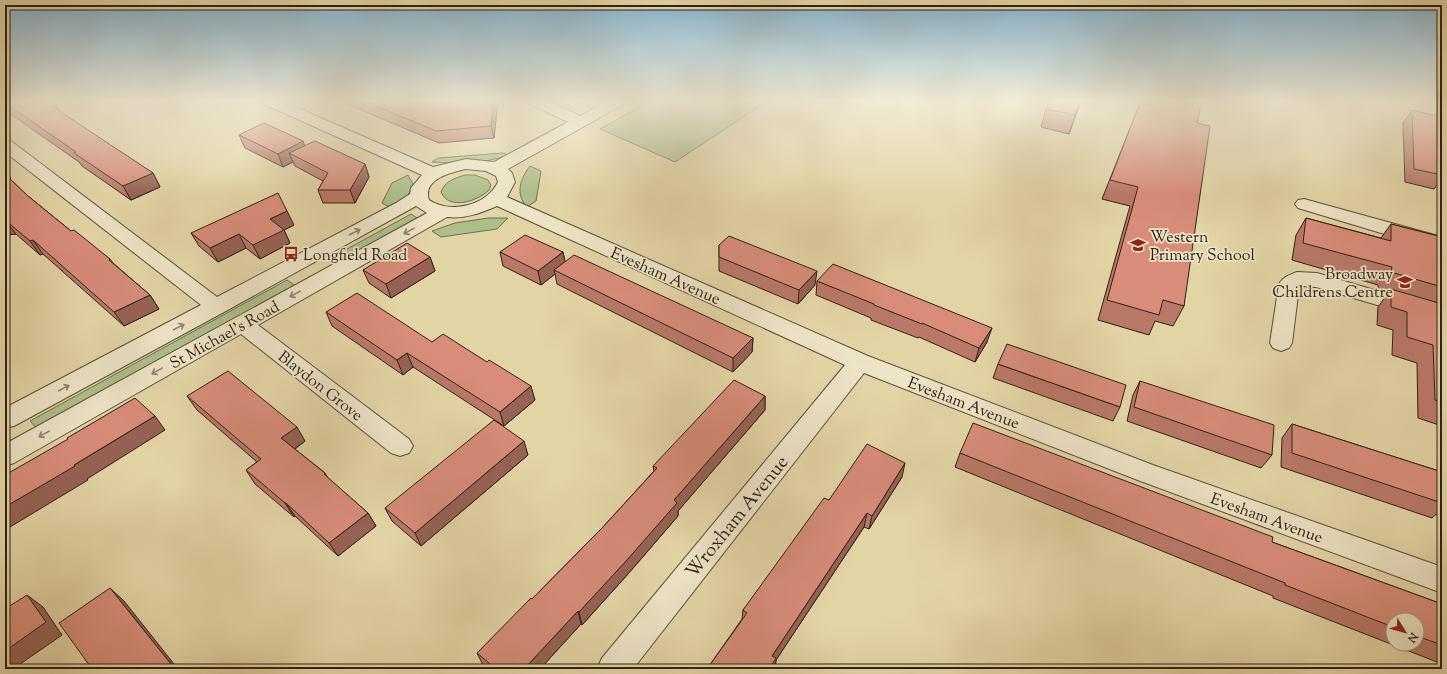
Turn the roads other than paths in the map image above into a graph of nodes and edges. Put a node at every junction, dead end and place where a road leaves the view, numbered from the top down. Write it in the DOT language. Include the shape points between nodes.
graph roads {
  1 [pos="342,132"];
  2 [pos="562,132"];
  3 [pos="5,144"];
  4 [pos="496,168"];
  5 [pos="434,174"];
  6 [pos="418,197"];
  7 [pos="496,199"];
  8 [pos="1304,204"];
  9 [pos="443,212"];
  10 [pos="1442,242"];
  11 [pos="300,262"];
  12 [pos="324,279"];
  13 [pos="217,307"];
  14 [pos="1442,317"];
  15 [pos="243,324"];
  16 [pos="1281,343"];
  17 [pos="860,362"];
  18 [pos="5,419"];
  19 [pos="400,446"];
  20 [pos="8,449"];
  21 [pos="1442,580"];
  22 [pos="613,669"];
  1 -- 5 [label="street"];
  2 -- 4 [label="street"];
  3 -- 13 [label="street"];
  4 -- 5 [label="street" via="466,164"];
  4 -- 7 [label="street, St Michael's Road" via="504,174 507,181 506,189"];
  5 -- 6 [label="street" via="419,188"];
  6 -- 9 [label="street, St Michael's Road" via="430,208"];
  11 -- 6 [label="street, St Michael's Road, one-way"];
  7 -- 9 [label="street, St Michael's Road" via="469,211"];
  7 -- 17 [label="street, Evesham Avenue"];
  8 -- 10 [label="street"];
  9 -- 12 [label="street, St Michael's Road, one-way"];
  11 -- 12 [label="street"];
  11 -- 13 [label="street, St Michael's Road"];
  12 -- 15 [label="street, St Michael's Road, one-way"];
  18 -- 13 [label="street, St Michael's Road, one-way"];
  14 -- 16 [label="street" via="1317,280 1297,279 1288,284"];
  15 -- 19 [label="street, Blaydon Grove"];
  15 -- 20 [label="street, St Michael's Road, one-way"];
  17 -- 21 [label="street, Evesham Avenue" via="1144,472"];
  17 -- 22 [label="street, Wroxham Avenue"];
}
